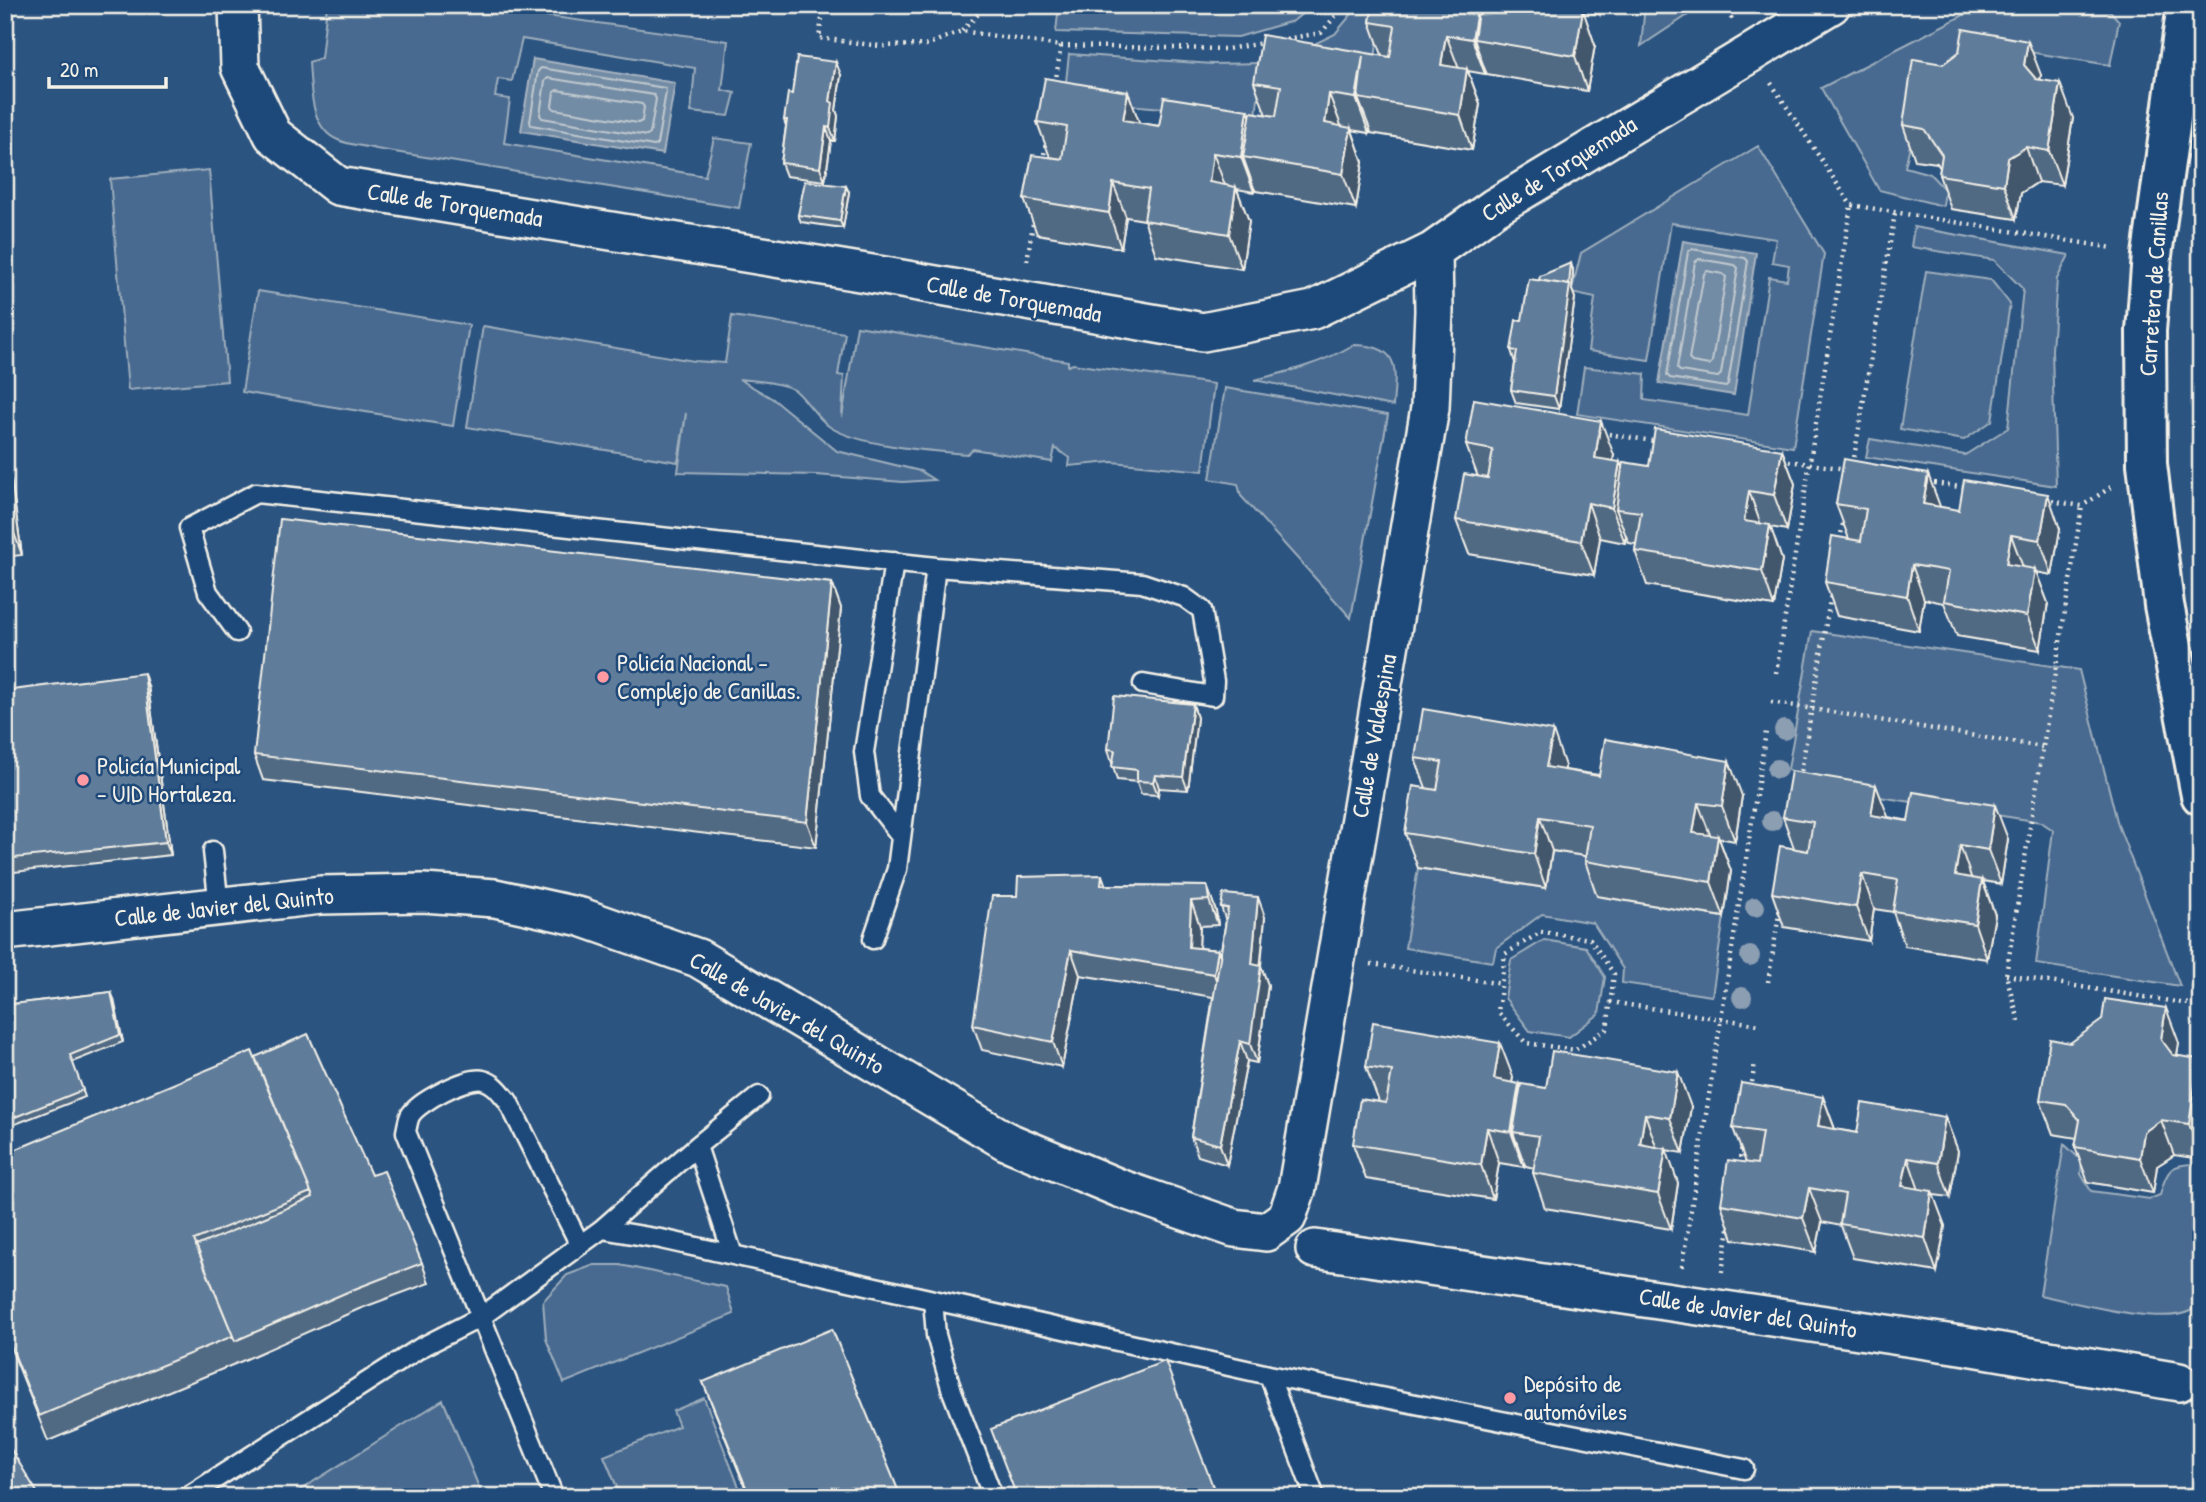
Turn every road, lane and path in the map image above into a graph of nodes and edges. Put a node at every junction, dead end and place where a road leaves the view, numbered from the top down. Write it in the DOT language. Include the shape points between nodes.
graph roads {
  1 [pos="238,5"];
  2 [pos="824,5"];
  3 [pos="987,5"];
  4 [pos="1345,5"];
  5 [pos="1831,5"];
  6 [pos="2187,5"];
  7 [pos="962,31"];
  8 [pos="1061,46"];
  9 [pos="1751,52"];
  10 [pos="1055,86"];
  11 [pos="1046,140"];
  12 [pos="1042,167"];
  13 [pos="1851,205"];
  14 [pos="1036,207"];
  15 [pos="1895,213"];
  16 [pos="1433,251"];
  17 [pos="2152,255"];
  18 [pos="1020,300"];
  19 [pos="1592,432"];
  20 [pos="1660,442"];
  21 [pos="1782,460"];
  22 [pos="1810,464"];
  23 [pos="1915,480"];
  24 [pos="1978,490"];
  25 [pos="2043,500"];
  26 [pos="1846,510"];
  27 [pos="1839,550"];
  28 [pos="894,562"];
  29 [pos="936,567"];
  30 [pos="1832,589"];
  31 [pos="2164,605"];
  32 [pos="237,632"];
  33 [pos="1776,673"];
  34 [pos="1143,684"];
  35 [pos="2201,687"];
  36 [pos="1771,702"];
  37 [pos="1811,709"];
  38 [pos="1766,732"];
  39 [pos="2042,747"];
  40 [pos="1798,791"];
  41 [pos="2201,795"];
  42 [pos="901,836"];
  43 [pos="212,851"];
  44 [pos="1781,900"];
  45 [pos="219,907"];
  46 [pos="5,931"];
  47 [pos="873,939"];
  48 [pos="1335,959"];
  49 [pos="2006,975"];
  50 [pos="1768,982"];
  51 [pos="1502,984"];
  52 [pos="1610,1002"];
  53 [pos="2201,1006"];
  54 [pos="1721,1019"];
  55 [pos="2018,1021"];
  56 [pos="1761,1025"];
  57 [pos="1755,1062"];
  58 [pos="1751,1089"];
  59 [pos="759,1096"];
  60 [pos="1742,1144"];
  61 [pos="697,1146"];
  62 [pos="1738,1171"];
  63 [pos="1732,1212"];
  64 [pos="1287,1217"];
  65 [pos="603,1229"];
  66 [pos="580,1245"];
  67 [pos="1315,1249"];
  68 [pos="733,1255"];
  69 [pos="933,1300"];
  70 [pos="1676,1302"];
  71 [pos="1716,1308"];
  72 [pos="481,1317"];
  73 [pos="1269,1375"];
  74 [pos="2194,1380"];
  75 [pos="1744,1469"];
  76 [pos="187,1497"];
  77 [pos="554,1497"];
  78 [pos="993,1497"];
  79 [pos="1315,1497"];
  1 -- 18 [label="street, Calle de Torquemada" via="240,67 273,135 338,186"];
  2 -- 7 [label="path" via="819,38 880,46 926,45"];
  3 -- 7 [label="path"];
  4 -- 8 [label="path" via="1321,33 1227,49"];
  5 -- 9 [label="street, Calle de Torquemada"];
  6 -- 17 [label="street, Carretera de Canillas"];
  7 -- 8 [label="path"];
  8 -- 10 [label="path"];
  9 -- 13 [label="path"];
  9 -- 16 [label="street, Calle de Torquemada" via="1495,207"];
  11 -- 12 [label="path"];
  13 -- 15 [label="path"];
  13 -- 22 [label="path"];
  14 -- 18 [label="path"];
  15 -- 17 [label="path"];
  15 -- 22 [label="path" via="1853,470"];
  16 -- 18 [label="street, Calle de Torquemada" via="1312,310 1203,332"];
  16 -- 48 [label="street, Calle de Valdespina" via="1430,408"];
  17 -- 31 [label="street, Carretera de Canillas" via="2146,331 2147,464"];
  19 -- 20 [label="path"];
  21 -- 22 [label="path"];
  22 -- 33 [label="path"];
  23 -- 24 [label="path"];
  25 -- 39 [label="path" via="2082,506"];
  26 -- 27 [label="path"];
  28 -- 29 [label="lane"];
  28 -- 32 [label="lane" via="256,493 189,528 208,592"];
  28 -- 42 [label="lane" via="864,752 870,796"];
  29 -- 34 [label="lane" via="1142,583 1184,597 1202,610 1213,696"];
  29 -- 42 [label="lane"];
  30 -- 37 [label="path"];
  31 -- 35 [label="street, Carretera de Canillas"];
  31 -- 41 [label="street, Carretera de Canillas"];
  36 -- 37 [label="path"];
  37 -- 39 [label="path"];
  37 -- 40 [label="path"];
  38 -- 54 [label="path"];
  39 -- 49 [label="path"];
  42 -- 47 [label="lane" via="897,869"];
  43 -- 45 [label="lane"];
  44 -- 50 [label="path"];
  45 -- 46 [label="street, Calle de Javier del Quinto"];
  45 -- 64 [label="street, Calle de Javier del Quinto" via="321,895 423,893 495,898 581,917 698,958 1006,1141 1119,1188 1234,1228 1266,1232"];
  48 -- 51 [label="path"];
  48 -- 64 [label="street, Calle de Valdespina" via="1297,1188"];
  49 -- 53 [label="path"];
  49 -- 55 [label="path"];
  51 -- 52 [label="path" via="1498,1012 1526,1043 1575,1050 1606,1029"];
  51 -- 52 [label="path" via="1506,954 1541,932 1590,939 1614,974"];
  52 -- 54 [label="path"];
  54 -- 56 [label="path"];
  54 -- 70 [label="path"];
  57 -- 58 [label="path"];
  59 -- 61 [label="lane"];
  60 -- 62 [label="path"];
  61 -- 65 [label="lane"];
  61 -- 68 [label="lane"];
  63 -- 71 [label="path"];
  65 -- 66 [label="lane"];
  65 -- 68 [label="lane"];
  66 -- 72 [label="lane"];
  66 -- 72 [label="lane" via="508,1101 495,1086 480,1079 463,1082 419,1106 410,1115 406,1132"];
  67 -- 70 [label="street, Calle de Javier del Quinto"];
  68 -- 69 [label="lane"];
  69 -- 73 [label="lane"];
  69 -- 78 [label="lane" via="936,1335 952,1391"];
  70 -- 71 [label="street, Calle de Javier del Quinto"];
  71 -- 74 [label="street, Calle de Javier del Quinto"];
  72 -- 76 [label="lane" via="420,1348"];
  72 -- 77 [label="lane"];
  73 -- 75 [label="lane"];
  73 -- 79 [label="lane"];
}
